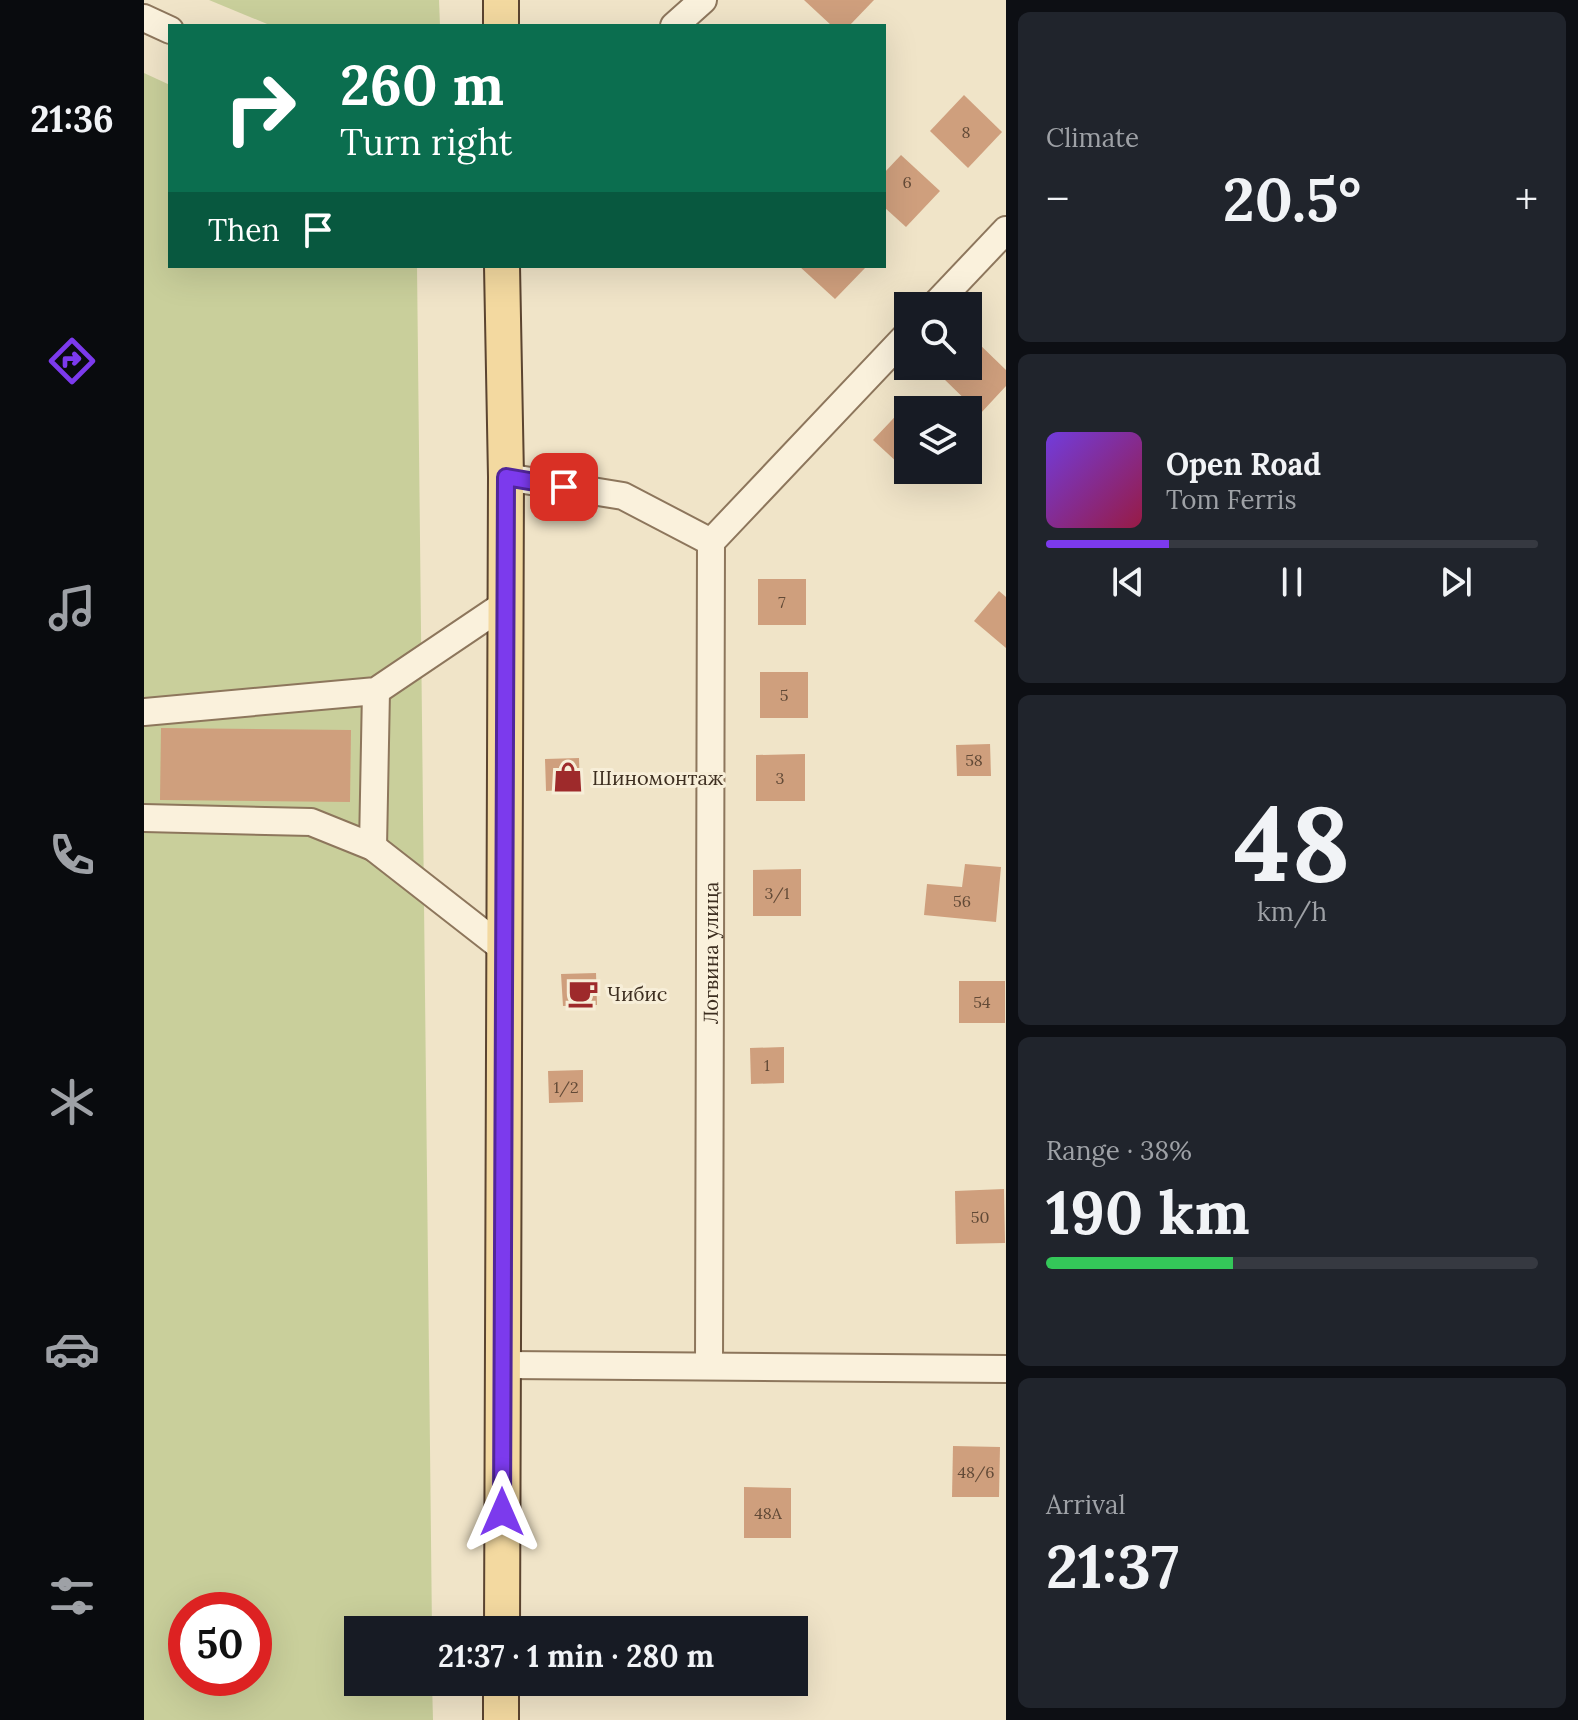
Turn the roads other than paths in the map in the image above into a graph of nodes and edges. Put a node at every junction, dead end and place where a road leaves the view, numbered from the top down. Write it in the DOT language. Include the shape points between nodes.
graph roads {
  1 [pos="501,0"];
  2 [pos="144,18"];
  3 [pos="501,24"];
  4 [pos="168,29"];
  5 [pos="1006,230"];
  6 [pos="502,268"];
  7 [pos="947,292"];
  8 [pos="894,349"];
  9 [pos="506,477"];
  10 [pos="711,542"];
  11 [pos="505,604"];
  12 [pos="376,691"];
  13 [pos="144,712"];
  14 [pos="144,818"];
  15 [pos="373,847"];
  16 [pos="505,950"];
  17 [pos="503,1365"];
  18 [pos="709,1365"];
  19 [pos="1006,1369"];
  20 [pos="502,1616"];
  21 [pos="501,1696"];
  22 [pos="501,1720"];
  1 -- 3 [label="main road"];
  2 -- 4 [label="street"];
  5 -- 7 [label="street"];
  6 -- 9 [label="main road"];
  8 -- 10 [label="street"];
  9 -- 10 [label="street" via="623,496"];
  9 -- 11 [label="main road"];
  10 -- 18 [label="street, Логвина улица"];
  11 -- 12 [label="street"];
  11 -- 16 [label="main road"];
  12 -- 13 [label="street"];
  12 -- 15 [label="street"];
  14 -- 15 [label="street" via="311,822"];
  15 -- 16 [label="street"];
  16 -- 17 [label="main road"];
  17 -- 18 [label="street"];
  17 -- 20 [label="main road"];
  18 -- 19 [label="street"];
  21 -- 22 [label="main road"];
}
